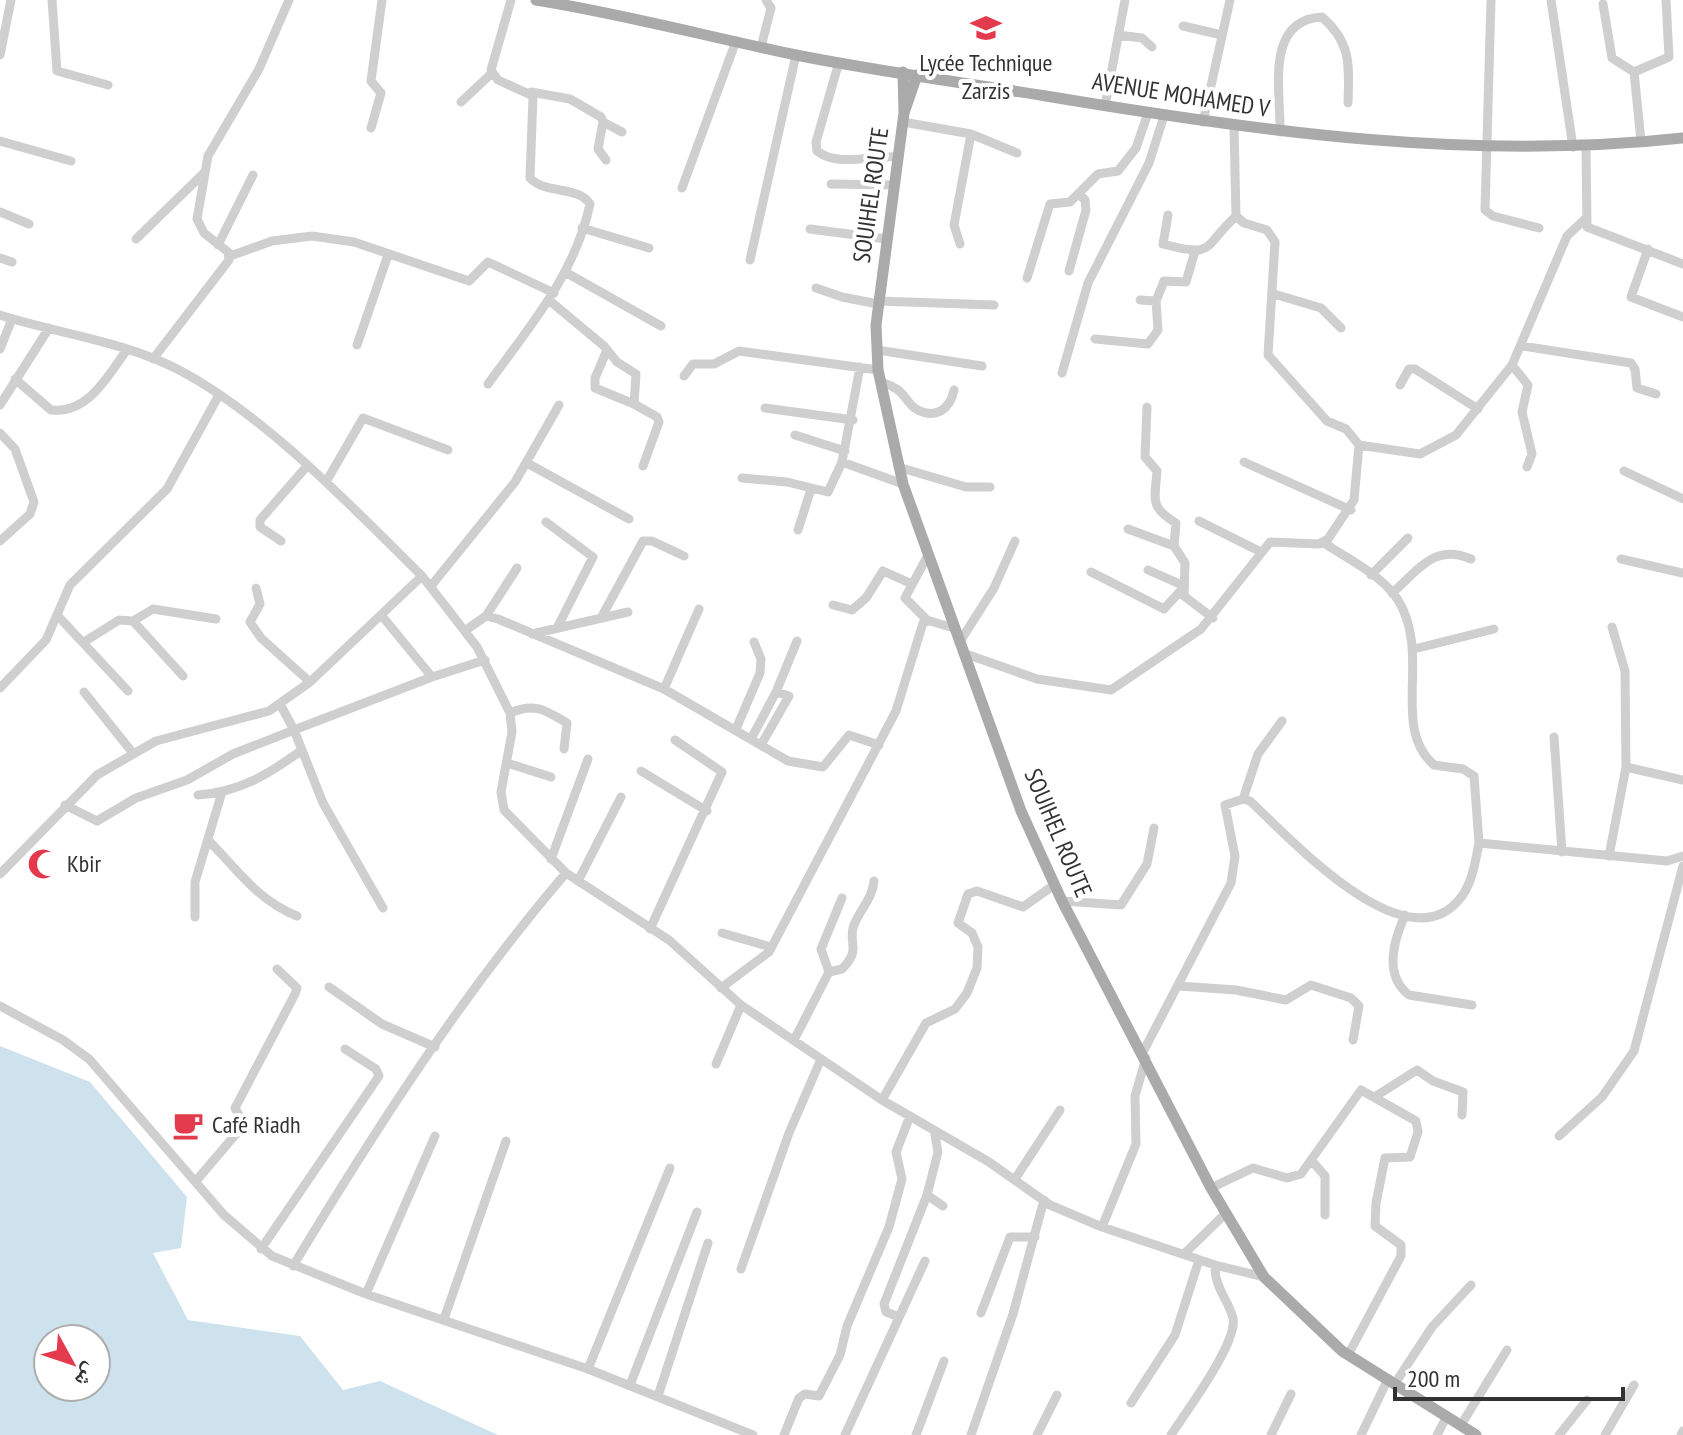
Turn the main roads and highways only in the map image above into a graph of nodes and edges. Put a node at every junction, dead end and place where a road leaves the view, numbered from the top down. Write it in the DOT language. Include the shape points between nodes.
graph roads {
  1 [pos="536,0"];
  2 [pos="903,72"];
  3 [pos="917,75"];
  4 [pos="904,117"];
  5 [pos="1683,138"];
  6 [pos="1468,1431"];
  1 -- 2 [label="main road, AVENUE MOHAMED V"];
  2 -- 3 [label="main road, AVENUE MOHAMED V"];
  2 -- 4 [label="main road"];
  3 -- 4 [label="main road"];
  3 -- 5 [label="main road, AVENUE MOHAMED V" via="1280,132 1488,148 1586,147"];
  4 -- 6 [label="main road, SOUIHEL ROUTE" via="878,302 879,376 903,484 1021,811 1211,1188 1264,1277 1348,1355"];
}
